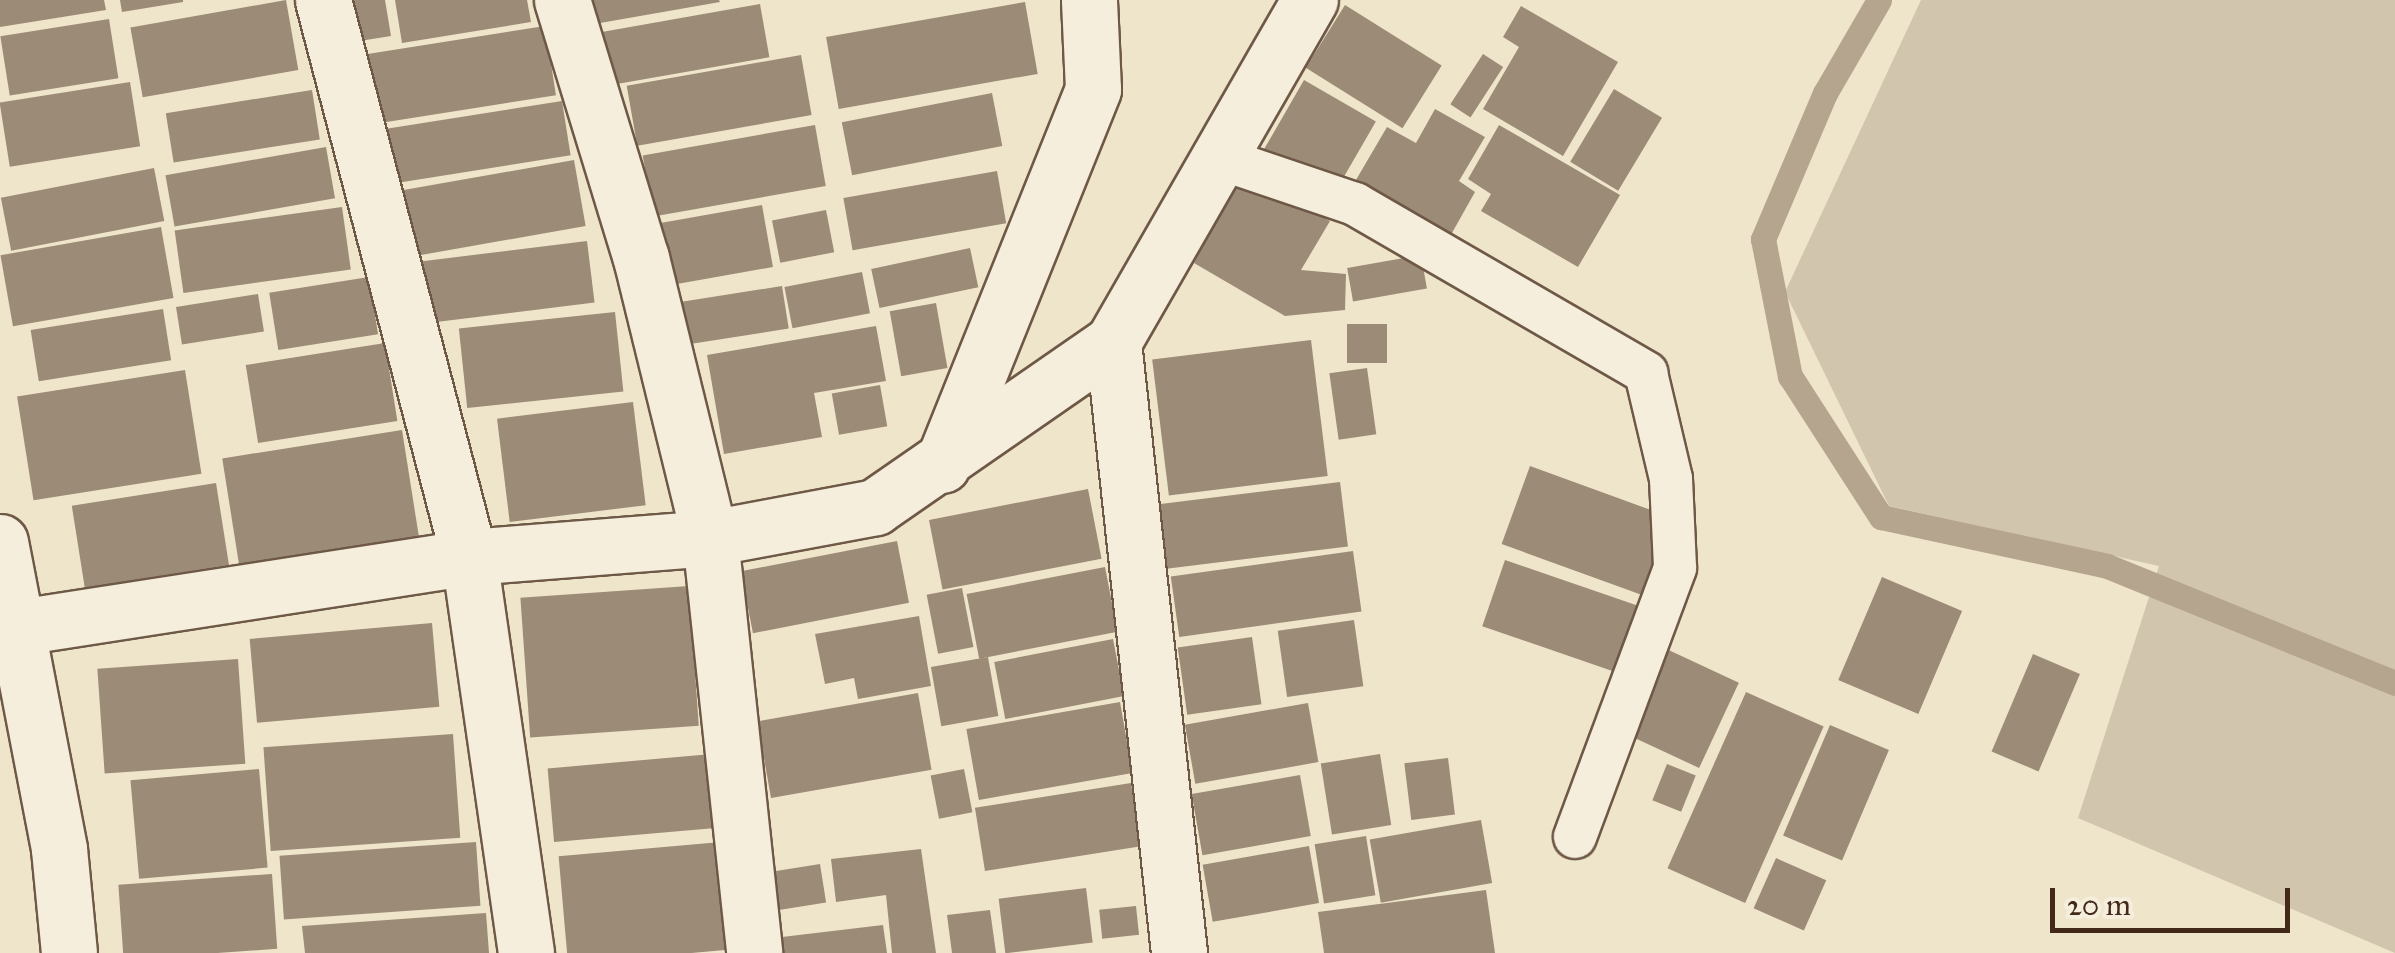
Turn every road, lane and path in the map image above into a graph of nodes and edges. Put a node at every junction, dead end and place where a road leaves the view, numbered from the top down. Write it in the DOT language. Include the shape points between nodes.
graph roads {
  1 [pos="323,0"];
  2 [pos="562,0"];
  3 [pos="1089,0"];
  4 [pos="1310,0"];
  5 [pos="1219,158"];
  6 [pos="1113,342"];
  7 [pos="942,464"];
  8 [pos="710,538"];
  9 [pos="0,542"];
  10 [pos="469,557"];
  11 [pos="19,627"];
  12 [pos="1576,837"];
  13 [pos="70,953"];
  14 [pos="526,953"];
  15 [pos="754,953"];
  16 [pos="1179,953"];
  1 -- 10 [label="street"];
  2 -- 8 [label="street" via="641,258"];
  3 -- 7 [label="street" via="1093,88"];
  4 -- 5 [label="street"];
  5 -- 6 [label="street"];
  5 -- 12 [label="lane" via="1355,204 1646,373 1671,480 1675,568"];
  6 -- 7 [label="street"];
  6 -- 16 [label="street"];
  7 -- 8 [label="street" via="875,508"];
  8 -- 10 [label="street"];
  8 -- 15 [label="street"];
  9 -- 11 [label="street"];
  10 -- 11 [label="street"];
  10 -- 14 [label="street"];
  11 -- 13 [label="street"];
}
